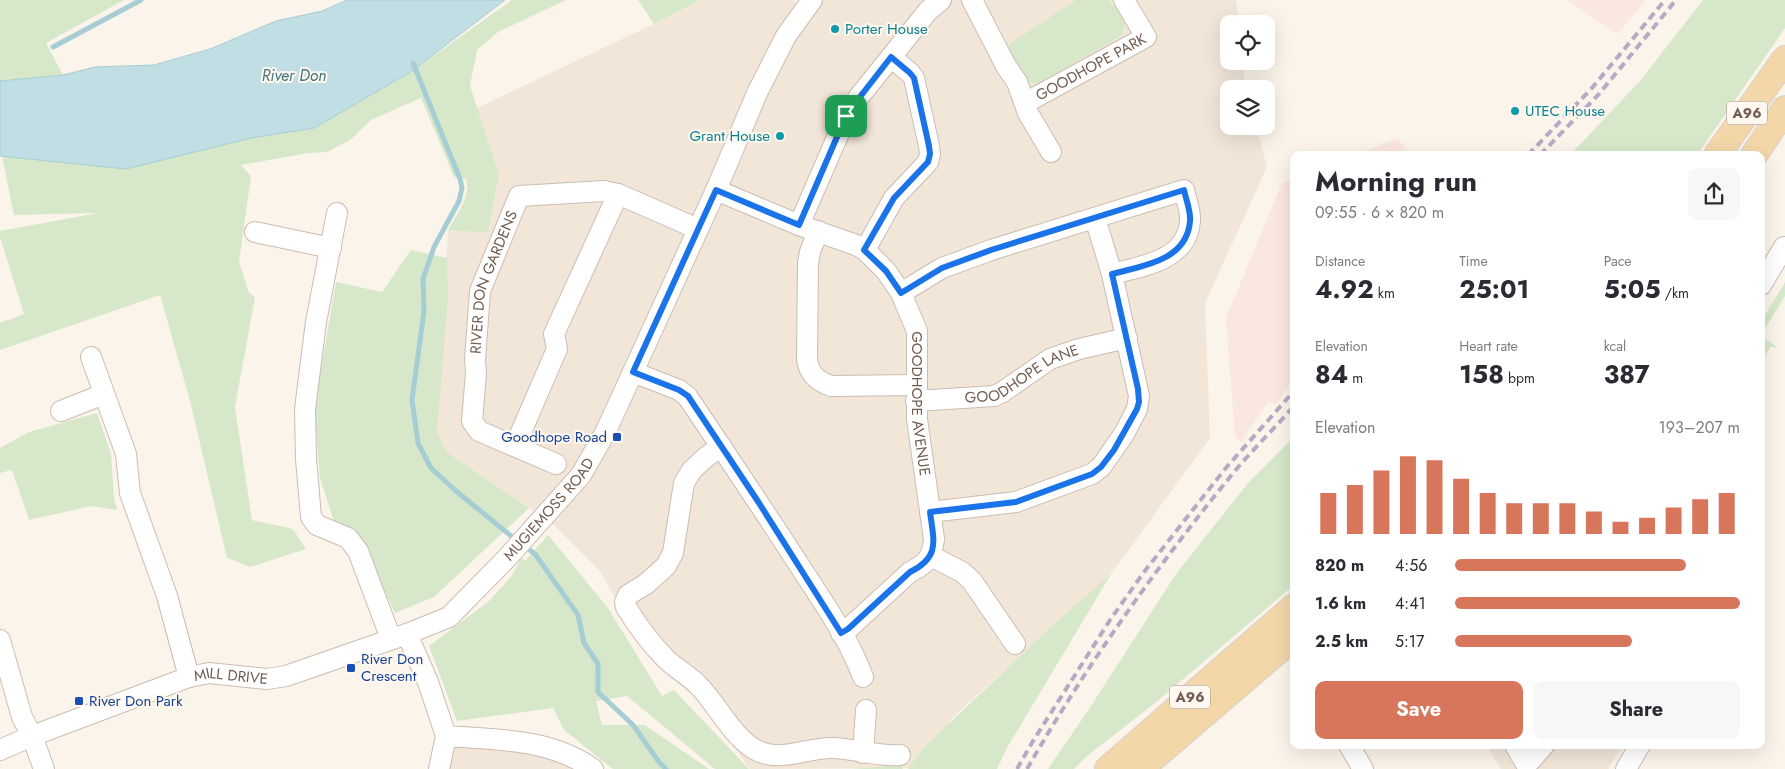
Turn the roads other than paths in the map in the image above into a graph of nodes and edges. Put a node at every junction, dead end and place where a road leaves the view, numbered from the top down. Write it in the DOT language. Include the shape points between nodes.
graph roads {
  1 [pos="812,0"];
  2 [pos="941,0"];
  3 [pos="972,0"];
  4 [pos="1124,0"];
  5 [pos="891,57"];
  6 [pos="1782,69"];
  7 [pos="1025,103"];
  8 [pos="1785,109"];
  9 [pos="1720,151"];
  10 [pos="1757,151"];
  11 [pos="1051,152"];
  12 [pos="716,190"];
  13 [pos="618,194"];
  14 [pos="337,213"];
  15 [pos="1095,218"];
  16 [pos="808,228"];
  17 [pos="698,229"];
  18 [pos="255,232"];
  19 [pos="1785,247"];
  20 [pos="331,248"];
  21 [pos="864,250"];
  22 [pos="1112,274"];
  23 [pos="1765,278"];
  24 [pos="901,293"];
  25 [pos="1127,338"];
  26 [pos="91,357"];
  27 [pos="633,372"];
  28 [pos="916,393"];
  29 [pos="104,394"];
  30 [pos="61,411"];
  31 [pos="514,446"];
  32 [pos="720,446"];
  33 [pos="556,464"];
  34 [pos="930,512"];
  35 [pos="931,556"];
  36 [pos="1290,625"];
  37 [pos="841,633"];
  38 [pos="399,637"];
  39 [pos="1287,639"];
  40 [pos="0,640"];
  41 [pos="1015,644"];
  42 [pos="189,677"];
  43 [pos="863,677"];
  44 [pos="866,710"];
  45 [pos="32,736"];
  46 [pos="446,736"];
  47 [pos="1351,749"];
  48 [pos="1517,749"];
  49 [pos="1541,749"];
  50 [pos="1638,749"];
  51 [pos="0,750"];
  52 [pos="863,753"];
  53 [pos="900,754"];
  54 [pos="1527,766"];
  55 [pos="44,769"];
  56 [pos="439,769"];
  57 [pos="593,769"];
  58 [pos="1108,769"];
  59 [pos="1140,769"];
  60 [pos="1363,769"];
  61 [pos="1626,769"];
  1 -- 12 [label="street, MUGIEMOSS ROAD" via="777,52"];
  2 -- 5 [label="street" via="928,11"];
  3 -- 7 [label="street, GOODHOPE PARK"];
  4 -- 7 [label="street, GOODHOPE PARK" via="1146,37"];
  5 -- 16 [label="street" via="846,116"];
  5 -- 21 [label="street" via="914,78 930,154 926,166 894,198"];
  6 -- 9 [label="main road, A96"];
  7 -- 11 [label="street, GOODHOPE PARK"];
  8 -- 10 [label="main road, A96"];
  12 -- 16 [label="street, GOODHOPE AVENUE"];
  12 -- 17 [label="street, MUGIEMOSS ROAD"];
  13 -- 17 [label="street, RIVER DON GARDENS"];
  13 -- 31 [label="street" via="554,334 557,349"];
  13 -- 31 [label="street, RIVER DON GARDENS" via="604,191 519,196 492,259 480,291 472,421 479,431"];
  14 -- 20 [label="street"];
  15 -- 22 [label="street"];
  15 -- 22 [label="street" via="1184,190 1190,221 1179,247 1168,257"];
  15 -- 24 [label="street" via="942,268"];
  16 -- 21 [label="street, GOODHOPE AVENUE"];
  16 -- 28 [label="street, GOODHOPE LANE" via="807,359 811,374 831,386"];
  17 -- 27 [label="street, MUGIEMOSS ROAD"];
  18 -- 20 [label="street"];
  19 -- 23 [label="street"];
  20 -- 38 [label="street" via="316,322 305,409 311,517 317,525 348,538 358,551"];
  21 -- 24 [label="street, GOODHOPE AVENUE" via="886,271"];
  22 -- 25 [label="street"];
  24 -- 28 [label="street, GOODHOPE AVENUE" via="917,331"];
  25 -- 28 [label="street, GOODHOPE LANE" via="1050,359 994,396"];
  25 -- 34 [label="street" via="1139,402 1119,442 1101,467 1080,479 1016,502"];
  26 -- 29 [label="street"];
  27 -- 32 [label="street" via="688,396"];
  27 -- 38 [label="street, MUGIEMOSS ROAD" via="581,476 506,560 449,617"];
  28 -- 34 [label="street, GOODHOPE AVENUE" via="916,419"];
  29 -- 30 [label="street"];
  29 -- 42 [label="street" via="126,454 130,493 167,596"];
  31 -- 33 [label="street, RIVER DON GARDENS"];
  32 -- 37 [label="street"];
  32 -- 52 [label="street" via="692,470 684,483 674,554 646,584 628,595 625,606 665,658 698,685 745,742 754,748 773,756 833,748"];
  34 -- 35 [label="street, GOODHOPE AVENUE" via="934,539"];
  35 -- 37 [label="street"];
  35 -- 41 [label="street" via="949,564 972,581"];
  36 -- 39 [label="main road, A96"];
  37 -- 43 [label="street"];
  38 -- 42 [label="street, MILL DRIVE" via="286,676 267,679 210,673"];
  38 -- 46 [label="street" via="431,690"];
  39 -- 58 [label="main road, A96"];
  39 -- 59 [label="main road, A96"];
  40 -- 45 [label="street" via="22,717"];
  42 -- 45 [label="street, MILL DRIVE"];
  44 -- 52 [label="street"];
  45 -- 51 [label="street, MILL DRIVE"];
  45 -- 55 [label="street"];
  46 -- 56 [label="street"];
  46 -- 57 [label="street" via="533,743 572,756"];
  47 -- 60 [label="street"];
  48 -- 54 [label="street"];
  49 -- 54 [label="street"];
  50 -- 61 [label="street"];
  52 -- 53 [label="street"];
}
